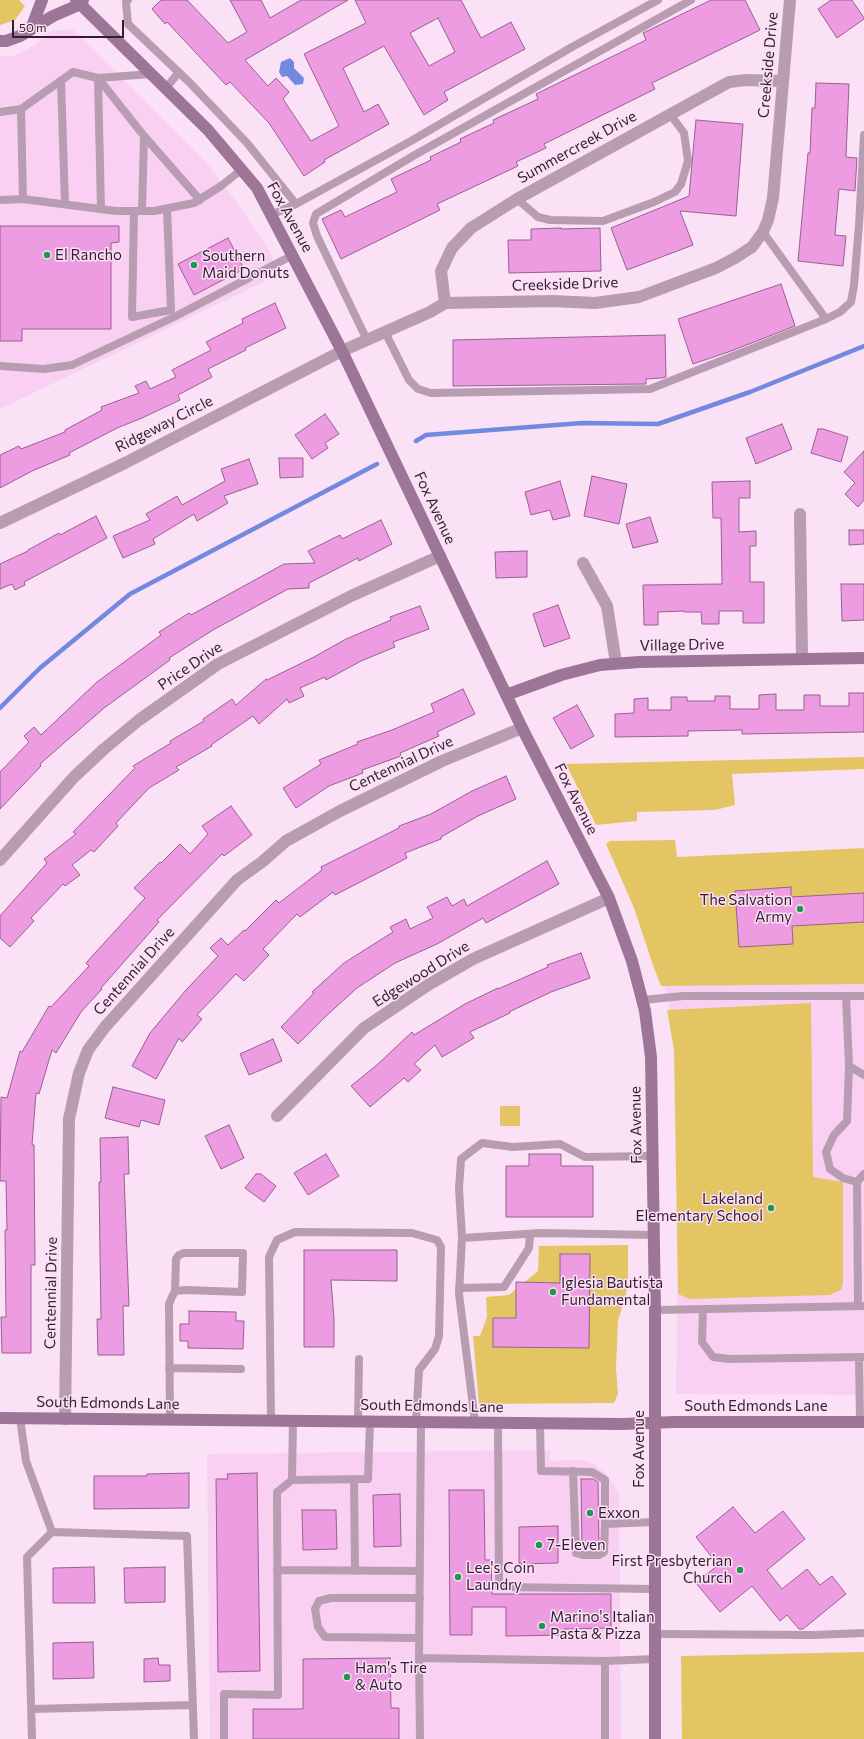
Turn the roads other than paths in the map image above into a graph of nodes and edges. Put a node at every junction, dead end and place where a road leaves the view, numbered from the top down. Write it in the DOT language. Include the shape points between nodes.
graph roads {
  1 [pos="42,0"];
  2 [pos="128,0"];
  3 [pos="658,0"];
  4 [pos="691,0"];
  5 [pos="790,0"];
  6 [pos="80,1"];
  7 [pos="31,29"];
  8 [pos="0,41"];
  9 [pos="179,72"];
  10 [pos="151,74"];
  11 [pos="98,78"];
  12 [pos="61,81"];
  13 [pos="782,81"];
  14 [pos="166,88"];
  15 [pos="21,109"];
  16 [pos="0,112"];
  17 [pos="670,114"];
  18 [pos="864,135"];
  19 [pos="144,136"];
  20 [pos="241,170"];
  21 [pos="23,199"];
  22 [pos="517,199"];
  23 [pos="0,200"];
  24 [pos="200,200"];
  25 [pos="65,204"];
  26 [pos="296,204"];
  27 [pos="167,208"];
  28 [pos="101,209"];
  29 [pos="138,211"];
  30 [pos="271,215"];
  31 [pos="763,232"];
  32 [pos="293,255"];
  33 [pos="445,303"];
  34 [pos="826,319"];
  35 [pos="385,332"];
  36 [pos="367,340"];
  37 [pos="342,351"];
  38 [pos="0,366"];
  39 [pos="800,514"];
  40 [pos="0,523"];
  41 [pos="440,556"];
  42 [pos="583,562"];
  43 [pos="864,658"];
  44 [pos="802,659"];
  45 [pos="616,663"];
  46 [pos="506,694"];
  47 [pos="522,728"];
  48 [pos="0,860"];
  49 [pos="609,898"];
  50 [pos="846,996"];
  51 [pos="864,996"];
  52 [pos="643,1000"];
  53 [pos="849,1066"];
  54 [pos="864,1075"];
  55 [pos="277,1116"];
  56 [pos="653,1156"];
  57 [pos="864,1174"];
  58 [pos="857,1182"];
  59 [pos="530,1234"];
  60 [pos="654,1235"];
  61 [pos="462,1238"];
  62 [pos="459,1288"];
  63 [pos="175,1291"];
  64 [pos="861,1306"];
  65 [pos="703,1309"];
  66 [pos="655,1310"];
  67 [pos="862,1357"];
  68 [pos="359,1359"];
  69 [pos="169,1368"];
  70 [pos="241,1369"];
  71 [pos="0,1418"];
  72 [pos="20,1418"];
  73 [pos="65,1418"];
  74 [pos="170,1419"];
  75 [pos="271,1420"];
  76 [pos="292,1421"];
  77 [pos="364,1421"];
  78 [pos="418,1422"];
  79 [pos="474,1422"];
  80 [pos="862,1422"];
  81 [pos="498,1423"];
  82 [pos="540,1423"];
  83 [pos="654,1423"];
  84 [pos="574,1471"];
  85 [pos="354,1479"];
  86 [pos="292,1480"];
  87 [pos="655,1522"];
  88 [pos="605,1524"];
  89 [pos="52,1532"];
  90 [pos="277,1570"];
  91 [pos="355,1571"];
  92 [pos="420,1571"];
  93 [pos="655,1589"];
  94 [pos="420,1598"];
  95 [pos="864,1633"];
  96 [pos="655,1634"];
  97 [pos="419,1638"];
  98 [pos="419,1658"];
  99 [pos="655,1659"];
  100 [pos="605,1660"];
  101 [pos="192,1705"];
  102 [pos="32,1709"];
  103 [pos="32,1739"];
  104 [pos="194,1739"];
  105 [pos="224,1739"];
  106 [pos="420,1739"];
  107 [pos="605,1739"];
  108 [pos="656,1739"];
  1 -- 7 [label="main road"];
  2 -- 9 [label="lane" via="128,24"];
  3 -- 26 [label="lane"];
  4 -- 36 [label="lane" via="413,156 316,214 313,222 317,236"];
  5 -- 13 [label="street, Creekside Drive"];
  6 -- 7 [label="main road"];
  6 -- 10 [label="main road, Fox Avenue"];
  7 -- 8 [label="main road" via="20,36"];
  9 -- 14 [label="lane"];
  9 -- 26 [label="lane" via="247,143"];
  10 -- 11 [label="lane"];
  10 -- 14 [label="main road, Fox Avenue"];
  11 -- 12 [label="lane" via="73,72"];
  11 -- 19 [label="lane"];
  11 -- 28 [label="lane"];
  12 -- 15 [label="lane"];
  12 -- 25 [label="lane"];
  13 -- 17 [label="street, Summercreek Drive" via="729,82"];
  13 -- 31 [label="street, Creekside Drive" via="773,198"];
  14 -- 20 [label="main road, Fox Avenue" via="208,130"];
  15 -- 16 [label="lane"];
  15 -- 21 [label="lane"];
  17 -- 22 [label="street, Summercreek Drive"];
  17 -- 22 [label="lane" via="684,133 688,161 682,184 675,192 603,221 550,220 538,217"];
  18 -- 34 [label="lane" via="851,302 840,312"];
  19 -- 24 [label="lane"];
  19 -- 29 [label="lane"];
  20 -- 24 [label="lane"];
  20 -- 30 [label="main road, Fox Avenue" via="257,188"];
  21 -- 23 [label="lane"];
  21 -- 25 [label="lane"];
  22 -- 33 [label="street, Summercreek Drive" via="471,228 452,248 441,271"];
  24 -- 27 [label="lane"];
  25 -- 28 [label="lane"];
  26 -- 30 [label="lane"];
  27 -- 29 [label="lane"];
  27 -- 29 [label="lane" via="171,310 132,317"];
  28 -- 29 [label="lane"];
  30 -- 32 [label="main road, Fox Avenue"];
  31 -- 33 [label="street, Creekside Drive" via="752,246 716,268 639,297 595,302"];
  31 -- 34 [label="lane"];
  32 -- 37 [label="main road, Fox Avenue"];
  32 -- 38 [label="lane" via="174,317 72,365 44,369"];
  33 -- 35 [label="street, Creekside Drive"];
  34 -- 35 [label="lane" via="650,389 431,393 418,389 409,380"];
  35 -- 36 [label="street, Creekside Drive"];
  36 -- 37 [label="street, Creekside Drive"];
  37 -- 40 [label="street, Ridgeway Circle" via="125,463"];
  37 -- 41 [label="main road, Fox Avenue"];
  39 -- 44 [label="street"];
  41 -- 46 [label="main road, Fox Avenue"];
  41 -- 48 [label="street, Price Drive" via="351,596 218,664 139,720 104,749 74,776"];
  42 -- 45 [label="street" via="607,606"];
  43 -- 44 [label="main road, Village Drive"];
  44 -- 45 [label="main road, Village Drive"];
  45 -- 46 [label="main road, Village Drive" via="573,671"];
  46 -- 47 [label="main road, Fox Avenue"];
  47 -- 49 [label="main road, Fox Avenue"];
  47 -- 73 [label="street, Centennial Drive" via="442,761 340,811 286,841 237,880 105,1026 88,1050 79,1073 69,1119"];
  49 -- 52 [label="main road, Fox Avenue"];
  49 -- 55 [label="street, Edgewood Drive" via="473,959 428,985 364,1028"];
  50 -- 51 [label="lane"];
  50 -- 52 [label="lane" via="683,996"];
  50 -- 53 [label="lane"];
  52 -- 56 [label="main road, Fox Avenue" via="651,1057"];
  53 -- 54 [label="lane"];
  53 -- 58 [label="lane" via="847,1121 834,1135 826,1152 830,1169 843,1178"];
  56 -- 60 [label="main road, Fox Avenue"];
  56 -- 61 [label="lane" via="585,1157 560,1144 513,1147 482,1143 462,1159 459,1189"];
  57 -- 58 [label="lane"];
  58 -- 64 [label="lane"];
  59 -- 60 [label="lane"];
  59 -- 61 [label="lane"];
  59 -- 62 [label="lane" via="529,1248 504,1287"];
  60 -- 66 [label="main road, Fox Avenue"];
  61 -- 62 [label="lane"];
  62 -- 79 [label="lane"];
  63 -- 63 [label="lane" via="242,1292 242,1253 179,1255 176,1259"];
  63 -- 69 [label="lane" via="169,1304"];
  64 -- 65 [label="lane"];
  65 -- 66 [label="lane"];
  65 -- 67 [label="lane" via="702,1342 713,1357"];
  66 -- 83 [label="main road, Fox Avenue"];
  67 -- 80 [label="lane"];
  68 -- 77 [label="lane"];
  69 -- 70 [label="lane"];
  69 -- 74 [label="lane"];
  71 -- 72 [label="main road, South Edmonds Lane"];
  72 -- 73 [label="main road, South Edmonds Lane"];
  72 -- 89 [label="lane" via="26,1461"];
  73 -- 74 [label="main road, South Edmonds Lane"];
  74 -- 75 [label="main road, South Edmonds Lane"];
  75 -- 76 [label="main road, South Edmonds Lane"];
  75 -- 78 [label="lane" via="270,1257 277,1240 295,1232 412,1233 437,1240 441,1247 439,1336 435,1349 419,1370"];
  76 -- 77 [label="main road, South Edmonds Lane"];
  76 -- 86 [label="lane"];
  77 -- 78 [label="main road, South Edmonds Lane"];
  77 -- 85 [label="lane" via="368,1479"];
  78 -- 79 [label="main road, South Edmonds Lane"];
  78 -- 92 [label="lane"];
  79 -- 81 [label="main road, South Edmonds Lane"];
  80 -- 83 [label="main road, South Edmonds Lane"];
  81 -- 82 [label="main road, South Edmonds Lane"];
  81 -- 93 [label="lane" via="499,1587"];
  82 -- 83 [label="main road, South Edmonds Lane"];
  82 -- 84 [label="lane" via="541,1471"];
  83 -- 87 [label="main road, Fox Avenue"];
  84 -- 88 [label="lane" via="592,1472 605,1480"];
  84 -- 88 [label="lane" via="576,1554 599,1555 604,1552"];
  85 -- 86 [label="lane"];
  85 -- 91 [label="lane"];
  86 -- 90 [label="lane" via="277,1492"];
  87 -- 88 [label="lane"];
  87 -- 93 [label="main road, Fox Avenue"];
  89 -- 101 [label="lane" via="187,1536"];
  89 -- 102 [label="lane" via="27,1557"];
  90 -- 91 [label="lane"];
  90 -- 105 [label="lane" via="278,1695 224,1694"];
  91 -- 92 [label="lane"];
  92 -- 94 [label="lane"];
  93 -- 96 [label="main road, Fox Avenue"];
  94 -- 97 [label="lane"];
  94 -- 97 [label="lane" via="332,1598 319,1601 315,1609 318,1627 325,1637"];
  95 -- 96 [label="lane"];
  96 -- 99 [label="main road, Fox Avenue"];
  97 -- 98 [label="lane"];
  98 -- 100 [label="lane"];
  98 -- 106 [label="lane"];
  99 -- 100 [label="lane"];
  99 -- 108 [label="main road, Fox Avenue"];
  100 -- 107 [label="lane"];
  101 -- 102 [label="lane"];
  101 -- 104 [label="lane"];
  102 -- 103 [label="lane"];
}
